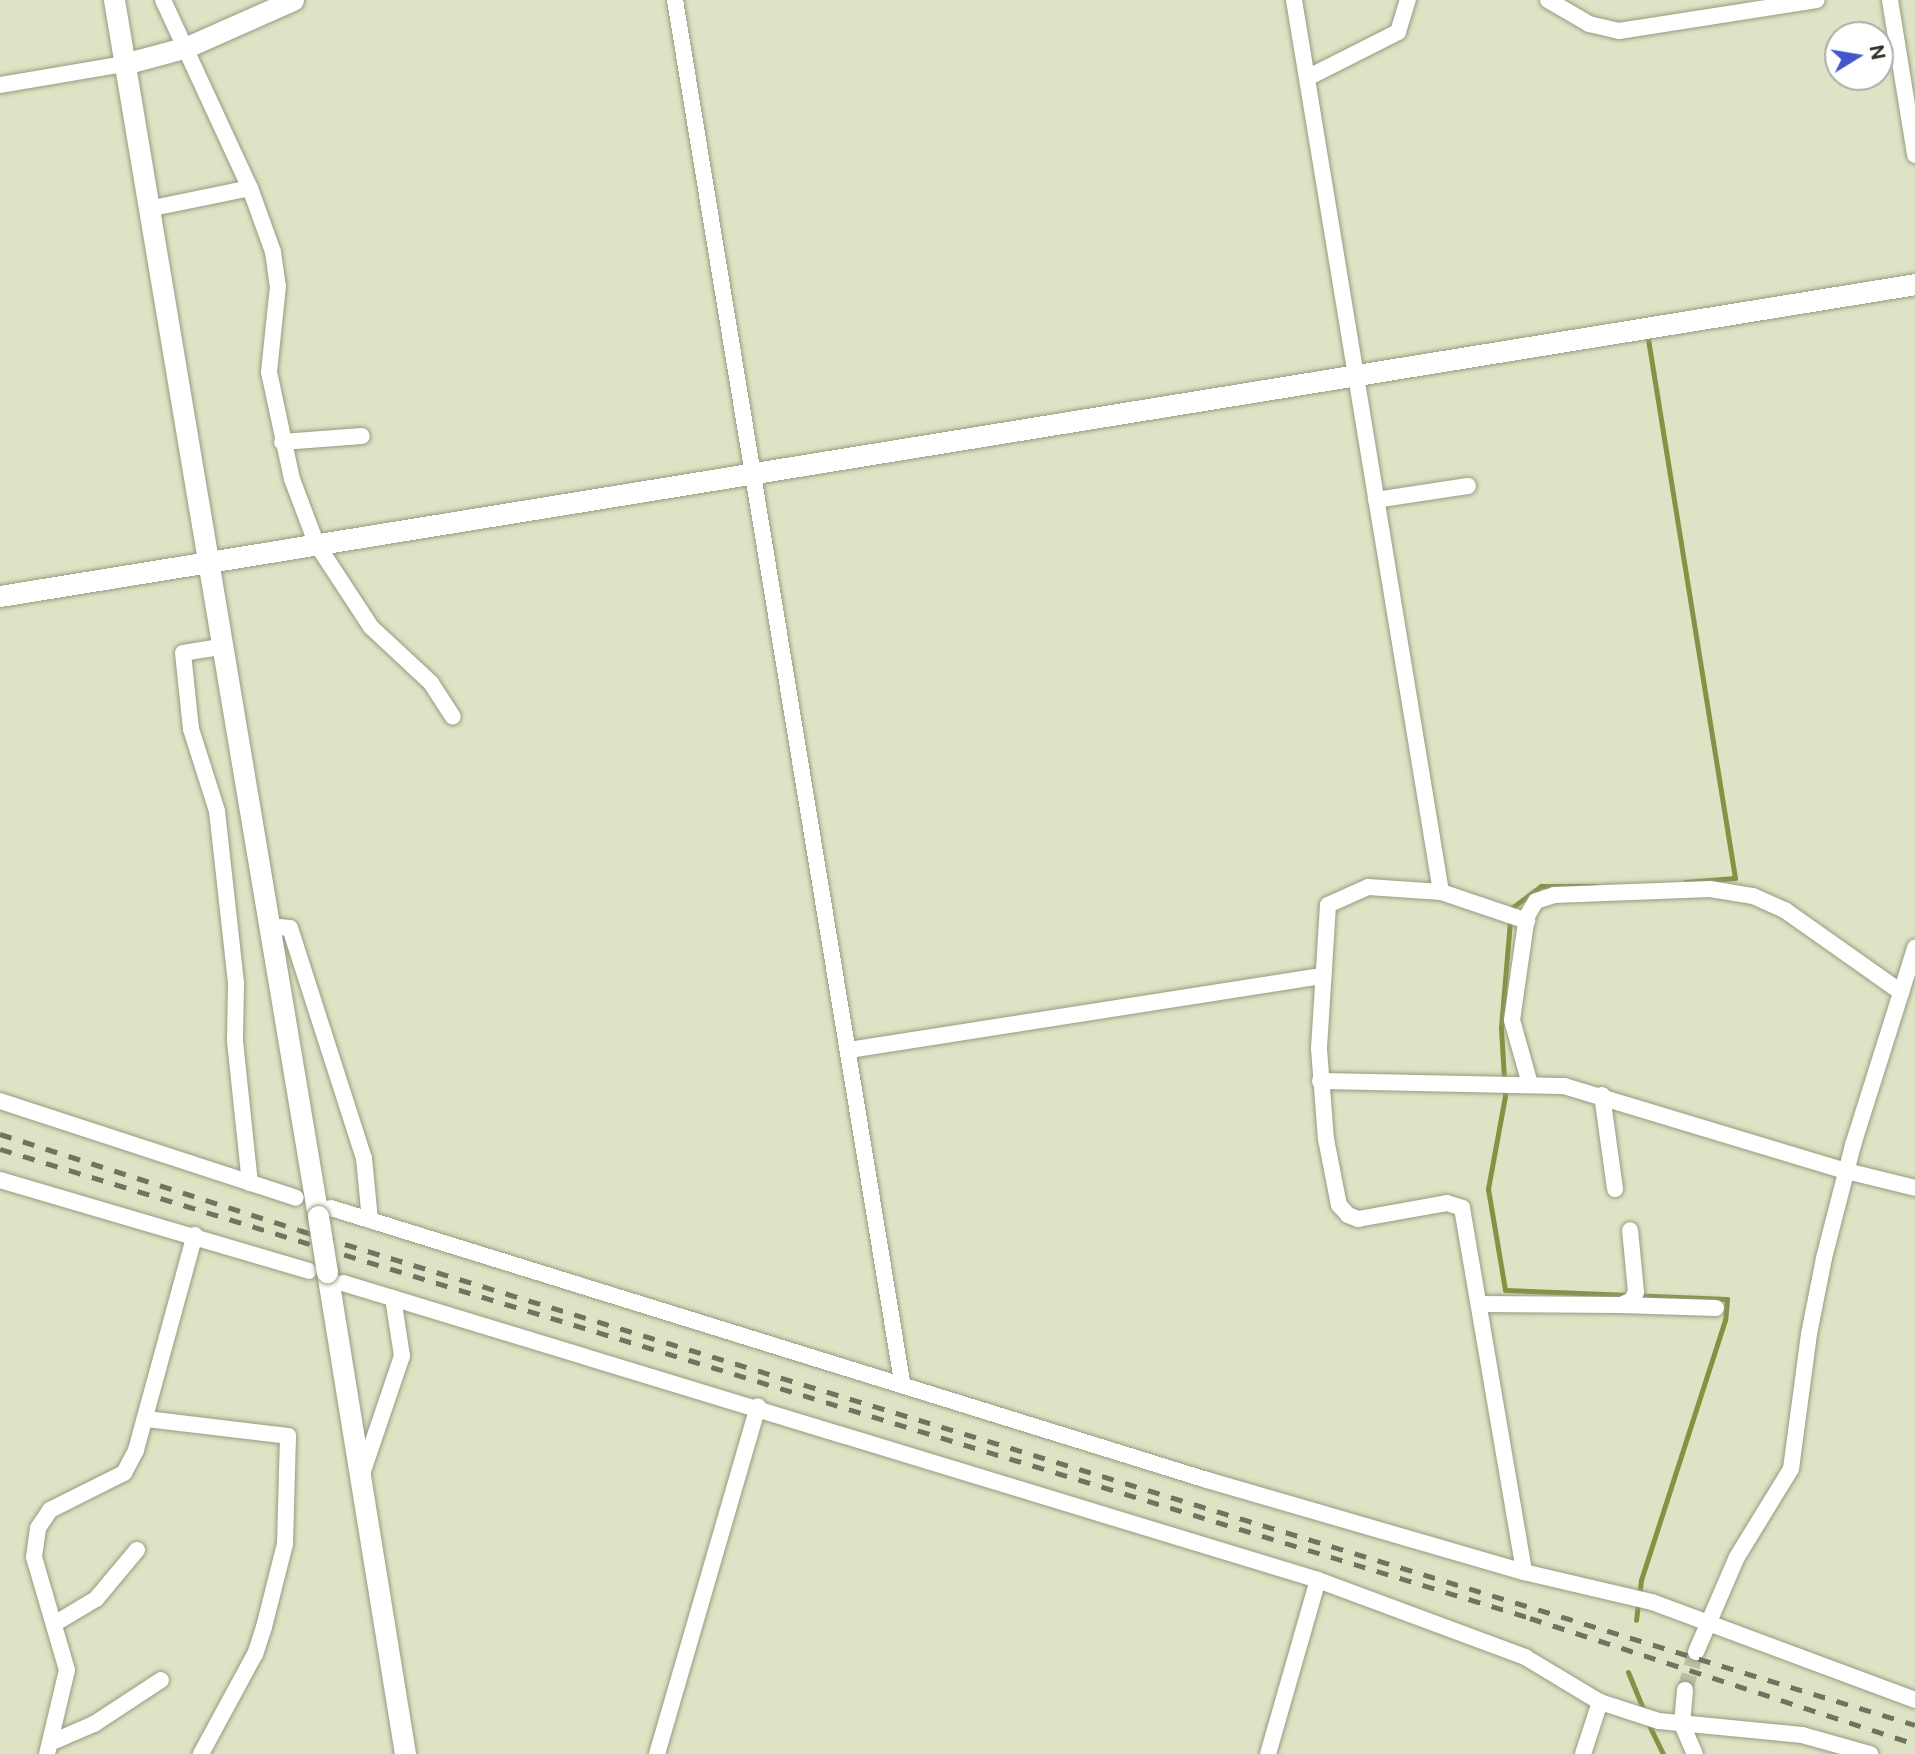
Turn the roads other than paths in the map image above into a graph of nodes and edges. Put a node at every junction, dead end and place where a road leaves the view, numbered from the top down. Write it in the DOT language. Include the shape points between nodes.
graph roads {
  1 [pos="114,0"];
  2 [pos="163,0"];
  3 [pos="293,0"];
  4 [pos="675,0"];
  5 [pos="1294,0"];
  6 [pos="1408,0"];
  7 [pos="1548,0"];
  8 [pos="1817,0"];
  9 [pos="1891,0"];
  10 [pos="187,47"];
  11 [pos="124,64"];
  12 [pos="1307,78"];
  13 [pos="0,85"];
  14 [pos="1915,155"];
  15 [pos="250,188"];
  16 [pos="148,209"];
  17 [pos="1915,284"];
  18 [pos="1355,373"];
  19 [pos="362,436"];
  20 [pos="282,442"];
  21 [pos="753,472"];
  22 [pos="1468,486"];
  23 [pos="1376,499"];
  24 [pos="316,543"];
  25 [pos="206,564"];
  26 [pos="0,596"];
  27 [pos="220,647"];
  28 [pos="453,717"];
  29 [pos="1441,892"];
  30 [pos="1527,921"];
  31 [pos="268,926"];
  32 [pos="1915,948"];
  33 [pos="1323,976"];
  34 [pos="1902,992"];
  35 [pos="849,1050"];
  36 [pos="1320,1082"];
  37 [pos="1530,1084"];
  38 [pos="1602,1095"];
  39 [pos="0,1101"];
  40 [pos="1846,1171"];
  41 [pos="0,1180"];
  42 [pos="250,1183"];
  43 [pos="1915,1188"];
  44 [pos="1615,1189"];
  45 [pos="296,1198"];
  46 [pos="325,1212"];
  47 [pos="370,1220"];
  48 [pos="1630,1230"];
  49 [pos="195,1235"];
  50 [pos="326,1275"];
  51 [pos="393,1298"];
  52 [pos="1480,1304"];
  53 [pos="1621,1305"];
  54 [pos="1716,1308"];
  55 [pos="902,1382"];
  56 [pos="758,1406"];
  57 [pos="146,1419"];
  58 [pos="361,1478"];
  59 [pos="137,1550"];
  60 [pos="1524,1572"];
  61 [pos="1318,1580"];
  62 [pos="54,1624"];
  63 [pos="1706,1625"];
  64 [pos="1696,1652"];
  65 [pos="161,1680"];
  66 [pos="1685,1690"];
  67 [pos="1915,1700"];
  68 [pos="1600,1702"];
  69 [pos="1682,1724"];
  70 [pos="48,1749"];
  71 [pos="201,1754"];
  72 [pos="405,1754"];
  73 [pos="657,1754"];
  74 [pos="1268,1754"];
  75 [pos="1583,1754"];
  76 [pos="1695,1754"];
  77 [pos="1870,1754"];
  1 -- 11 [label="street"];
  2 -- 10 [label="street"];
  3 -- 10 [label="street"];
  4 -- 21 [label="street"];
  5 -- 12 [label="street"];
  6 -- 12 [label="street" via="1398,32"];
  7 -- 8 [label="street" via="1589,24 1619,31"];
  9 -- 14 [label="street"];
  10 -- 11 [label="street"];
  10 -- 15 [label="street"];
  11 -- 13 [label="street"];
  11 -- 16 [label="street"];
  12 -- 18 [label="street"];
  15 -- 16 [label="street"];
  15 -- 20 [label="street" via="273,252 278,286 268,349"];
  16 -- 25 [label="street"];
  17 -- 18 [label="street"];
  18 -- 21 [label="street"];
  18 -- 23 [label="street"];
  19 -- 20 [label="street"];
  20 -- 24 [label="street"];
  21 -- 24 [label="street"];
  21 -- 35 [label="street"];
  22 -- 23 [label="street"];
  23 -- 29 [label="street"];
  24 -- 25 [label="street"];
  24 -- 28 [label="street" via="371,627 430,683"];
  25 -- 26 [label="street"];
  25 -- 27 [label="street"];
  27 -- 31 [label="street"];
  27 -- 42 [label="street" via="183,653 191,729 217,811 236,983 234,1041"];
  29 -- 30 [label="street"];
  29 -- 33 [label="street" via="1368,887 1333,900 1328,905"];
  30 -- 34 [label="street" via="1536,901 1554,895 1728,890 1786,911"];
  30 -- 37 [label="street" via="1512,1020"];
  31 -- 46 [label="street"];
  31 -- 47 [label="street" via="290,928 364,1158"];
  32 -- 34 [label="street"];
  33 -- 35 [label="street"];
  33 -- 36 [label="street"];
  34 -- 40 [label="street"];
  35 -- 55 [label="street"];
  36 -- 37 [label="street"];
  36 -- 52 [label="street" via="1339,1205 1358,1219 1457,1203 1465,1216"];
  37 -- 38 [label="street"];
  38 -- 40 [label="street"];
  38 -- 44 [label="street"];
  39 -- 42 [label="street"];
  40 -- 43 [label="street"];
  40 -- 63 [label="street" via="1809,1334 1791,1469 1737,1557"];
  41 -- 49 [label="street"];
  42 -- 45 [label="street"];
  46 -- 47 [label="street"];
  46 -- 50 [label="street, bridge"];
  47 -- 55 [label="street"];
  48 -- 53 [label="street" via="1636,1292"];
  49 -- 50 [label="street"];
  49 -- 57 [label="street"];
  50 -- 51 [label="street"];
  50 -- 58 [label="street"];
  51 -- 56 [label="street"];
  51 -- 58 [label="street" via="402,1356"];
  52 -- 53 [label="street"];
  52 -- 60 [label="street"];
  53 -- 54 [label="street"];
  55 -- 60 [label="street" via="1207,1480"];
  56 -- 61 [label="street"];
  56 -- 73 [label="street"];
  57 -- 62 [label="street" via="124,1473 50,1510 38,1528 34,1557"];
  57 -- 71 [label="street" via="288,1436 285,1544 264,1627 255,1654"];
  58 -- 72 [label="street"];
  59 -- 62 [label="street" via="96,1599"];
  60 -- 63 [label="street" via="1653,1602"];
  61 -- 68 [label="street" via="1525,1657"];
  61 -- 74 [label="street"];
  62 -- 70 [label="street" via="67,1686"];
  63 -- 64 [label="street"];
  63 -- 67 [label="street"];
  65 -- 70 [label="street"];
  66 -- 69 [label="street"];
  68 -- 69 [label="street"];
  68 -- 75 [label="street"];
  69 -- 76 [label="street"];
  69 -- 77 [label="street" via="1802,1735"];
}
